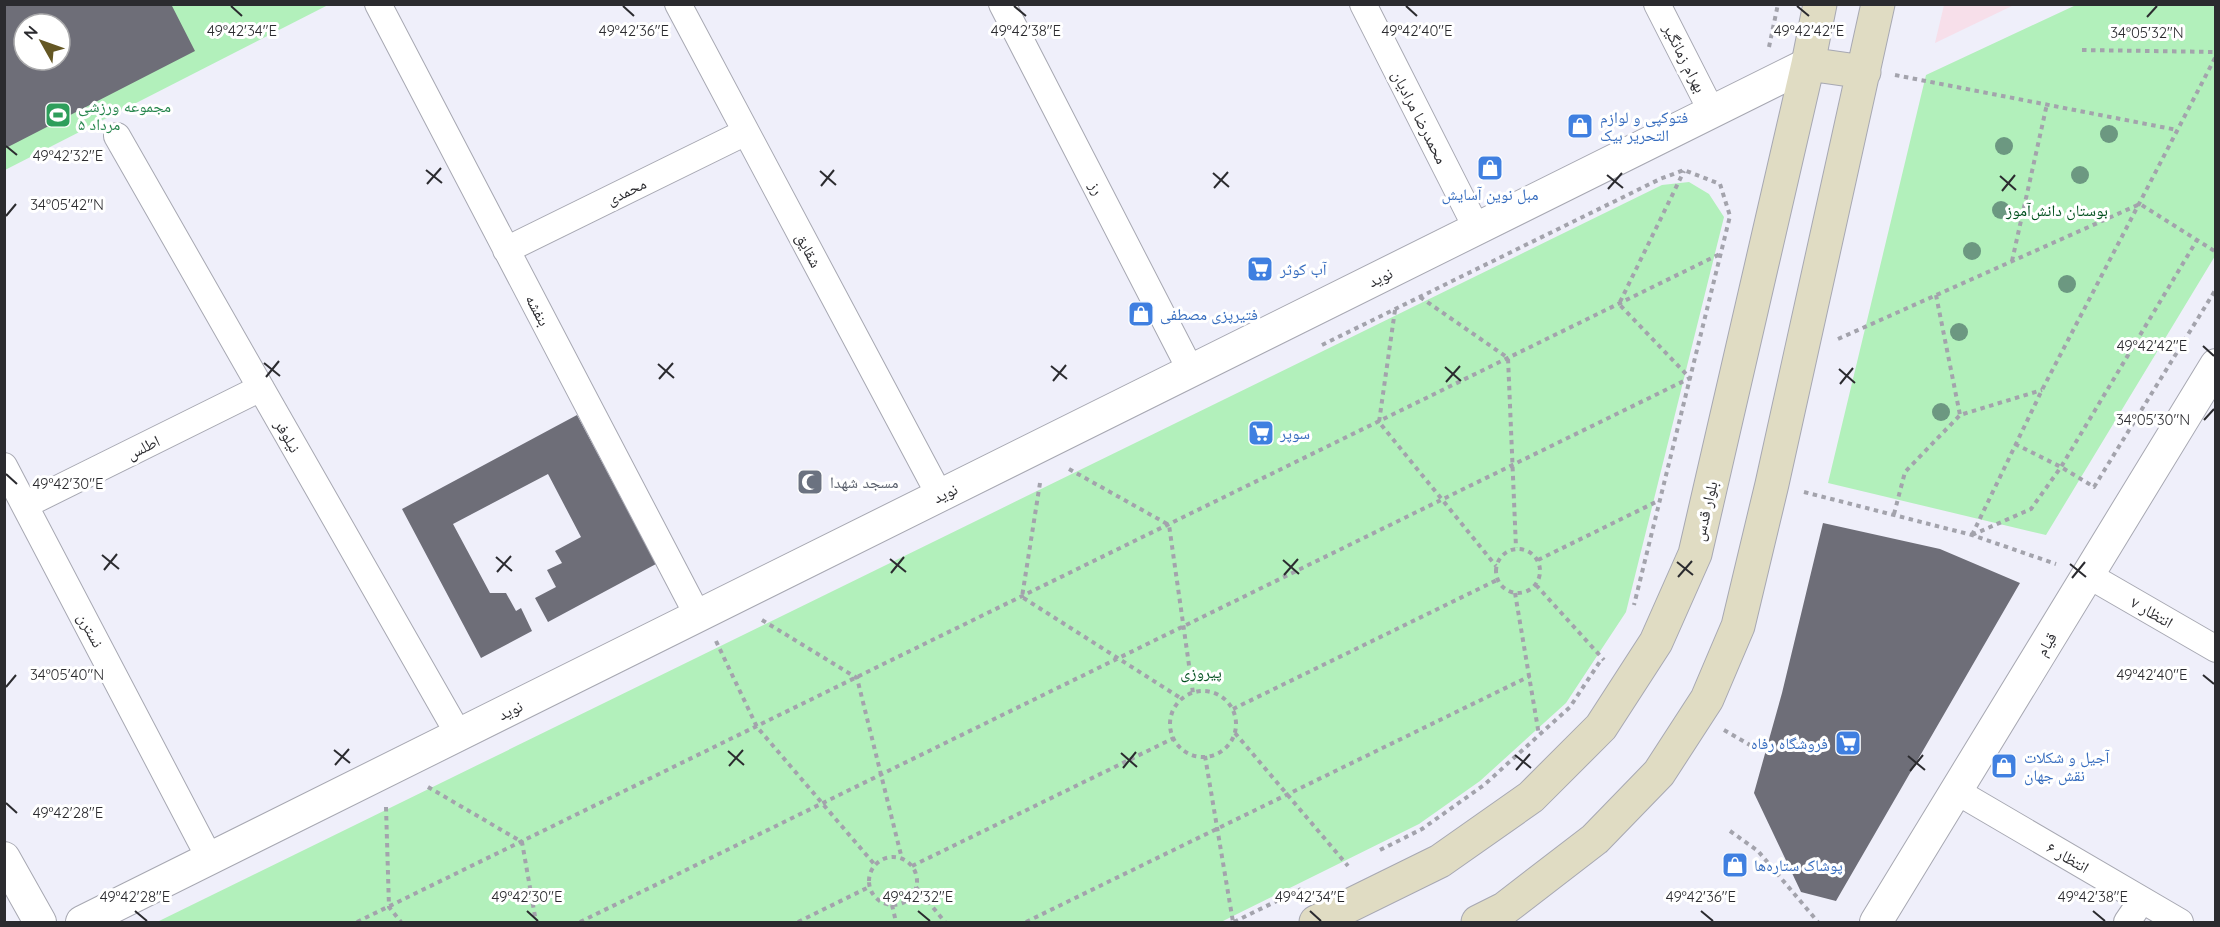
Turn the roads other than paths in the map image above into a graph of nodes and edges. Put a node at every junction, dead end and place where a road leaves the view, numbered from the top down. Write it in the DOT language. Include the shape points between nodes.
graph roads {
  1 [pos="378,4"];
  2 [pos="678,4"];
  3 [pos="1002,4"];
  4 [pos="1363,4"];
  5 [pos="1657,4"];
  6 [pos="1820,4"];
  7 [pos="1878,4"];
  8 [pos="1808,64"];
  9 [pos="1864,72"];
  10 [pos="1712,112"];
  11 [pos="746,132"];
  12 [pos="117,136"];
  13 [pos="1477,229"];
  14 [pos="506,249"];
  15 [pos="1191,371"];
  16 [pos="2211,383"];
  17 [pos="261,388"];
  18 [pos="4,466"];
  19 [pos="940,496"];
  20 [pos="25,505"];
  21 [pos="2088,575"];
  22 [pos="698,616"];
  23 [pos="2216,649"];
  24 [pos="459,735"];
  25 [pos="1956,791"];
  26 [pos="4,858"];
  27 [pos="210,858"];
  28 [pos="2142,900"];
  29 [pos="40,922"];
  30 [pos="82,922"];
  31 [pos="1316,922"];
  32 [pos="1478,922"];
  33 [pos="1876,922"];
  34 [pos="2127,922"];
  35 [pos="2181,922"];
  1 -- 14 [label="street, بنفشه"];
  2 -- 11 [label="street, شقایق"];
  3 -- 15 [label="street, رز"];
  4 -- 13 [label="street, محمدرضا مرادیان"];
  5 -- 10 [label="street, بهرام زمانگیر"];
  6 -- 8 [label="main road, بلوار قدس"];
  7 -- 9 [label="main road"];
  8 -- 9 [label="main road"];
  8 -- 10 [label="street, نوید"];
  8 -- 31 [label="main road, بلوار قدس" via="1695,554 1656,642 1601,728 1531,797 1440,861"];
  9 -- 32 [label="main road" via="1738,626 1707,699 1659,773 1595,839 1504,909"];
  10 -- 13 [label="street, نوید"];
  11 -- 14 [label="street, محمدی"];
  11 -- 19 [label="street, شقایق"];
  12 -- 17 [label="street, نیلوفر"];
  13 -- 15 [label="street, نوید"];
  14 -- 22 [label="street, بنفشه"];
  15 -- 19 [label="street, نوید"];
  16 -- 21 [label="street, قیام"];
  17 -- 20 [label="street, اطلس"];
  17 -- 24 [label="street, نیلوفر"];
  18 -- 20 [label="street, نسترن"];
  19 -- 22 [label="street, نوید"];
  20 -- 27 [label="street, نسترن"];
  21 -- 23 [label="street, انتظار ۷"];
  21 -- 25 [label="street, قیام"];
  22 -- 24 [label="street, نوید"];
  24 -- 27 [label="street, نوید"];
  25 -- 28 [label="street, انتظار ۶"];
  25 -- 33 [label="street, قیام"];
  26 -- 29 [label="street"];
  27 -- 30 [label="street, نوید"];
  28 -- 34 [label="street"];
  28 -- 35 [label="street, انتظار ۶"];
}
